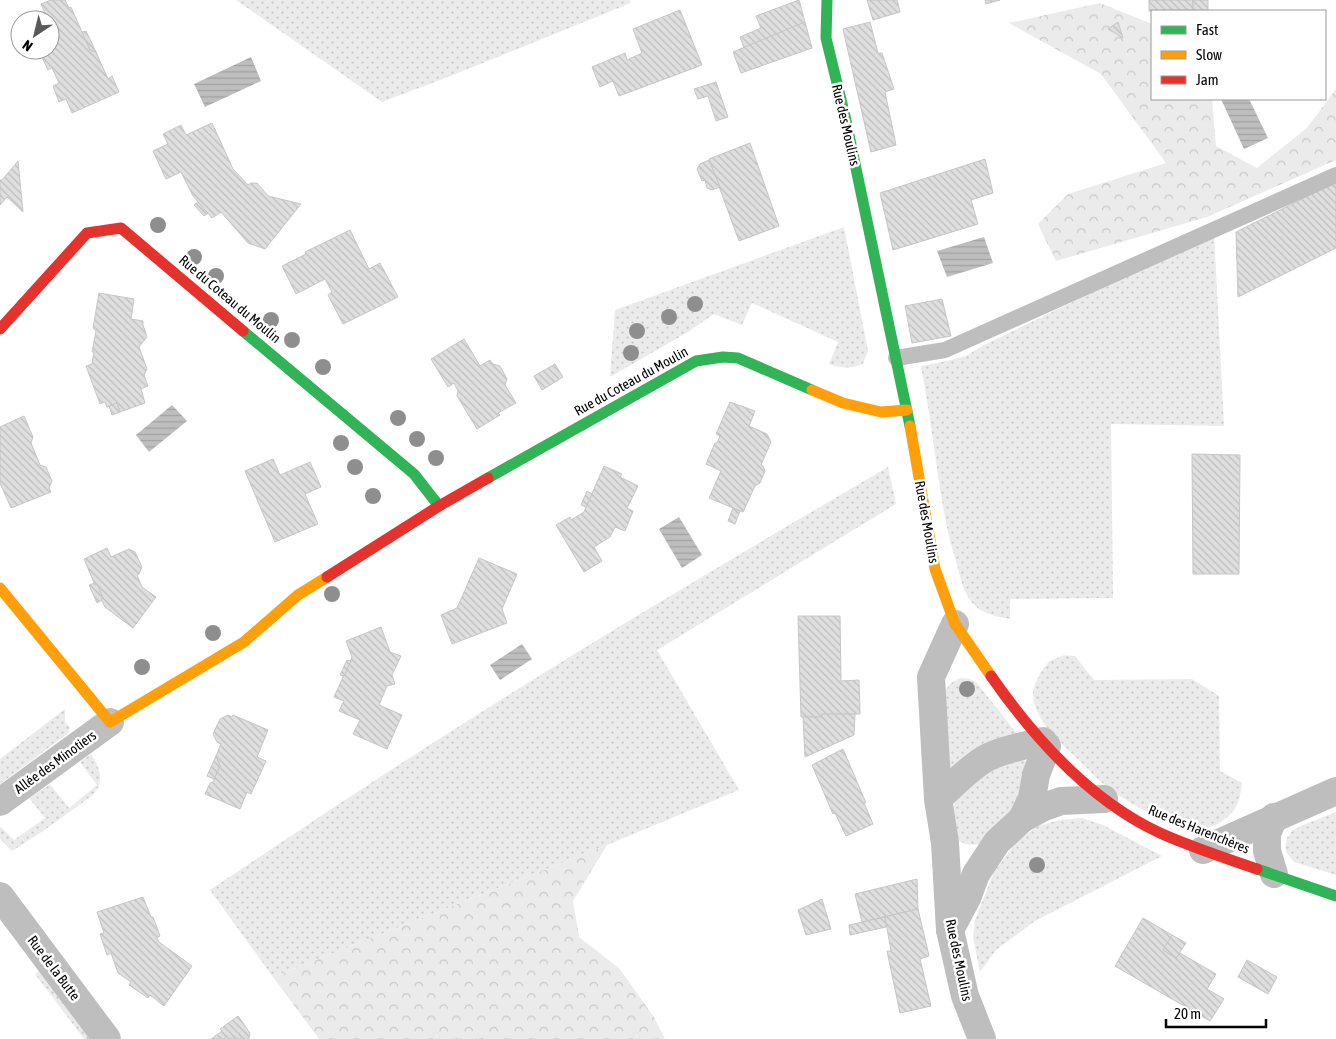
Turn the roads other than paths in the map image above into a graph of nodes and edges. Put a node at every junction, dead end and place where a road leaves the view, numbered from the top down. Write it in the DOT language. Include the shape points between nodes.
graph roads {
  1 [pos="827,0"];
  2 [pos="1336,175"];
  3 [pos="0,329"];
  4 [pos="896,358"];
  5 [pos="907,410"];
  6 [pos="438,506"];
  7 [pos="0,588"];
  8 [pos="956,624"];
  9 [pos="110,722"];
  10 [pos="1045,744"];
  11 [pos="1336,791"];
  12 [pos="938,799"];
  13 [pos="1104,799"];
  14 [pos="0,802"];
  15 [pos="1274,818"];
  16 [pos="1022,819"];
  17 [pos="945,843"];
  18 [pos="1203,850"];
  19 [pos="990,854"];
  20 [pos="1274,874"];
  21 [pos="0,896"];
  22 [pos="1336,896"];
  23 [pos="950,930"];
  24 [pos="107,1039"];
  25 [pos="982,1039"];
  1 -- 4 [label="street, Rue des Moulins" via="826,38"];
  2 -- 4 [label="lane" via="953,347"];
  3 -- 6 [label="street, Rue du Coteau du Moulin" via="87,233 121,228 414,474"];
  4 -- 5 [label="street, Rue des Moulins"];
  5 -- 6 [label="street, Rue du Coteau du Moulin" via="881,412 843,403 738,358 696,361"];
  5 -- 8 [label="street, Rue des Moulins" via="934,569"];
  6 -- 9 [label="street, Rue du Coteau du Moulin" via="298,595 244,642"];
  7 -- 9 [label="street"];
  8 -- 10 [label="street, Rue des Harenchères" via="1003,693"];
  8 -- 12 [label="street, Rue des Moulins" via="931,677"];
  9 -- 14 [label="street, Allée des Minotiers"];
  10 -- 12 [label="street" via="1014,748 984,759"];
  10 -- 13 [label="street, Rue des Harenchères"];
  10 -- 16 [label="street" via="1032,798"];
  11 -- 15 [label="street"];
  12 -- 17 [label="street, Rue des Moulins"];
  13 -- 16 [label="street" via="1061,802"];
  13 -- 18 [label="street, Rue des Harenchères" via="1160,833"];
  15 -- 18 [label="street"];
  15 -- 20 [label="street" via="1268,834 1267,851"];
  16 -- 19 [label="street" via="997,842"];
  17 -- 19 [label="street" via="962,853"];
  17 -- 23 [label="street, Rue des Moulins"];
  18 -- 20 [label="street, Rue des Harenchères"];
  19 -- 23 [label="street" via="976,874"];
  20 -- 22 [label="street, Rue des Harenchères"];
  21 -- 24 [label="street, Rue de la Butte"];
  23 -- 25 [label="street, Rue des Moulins" via="965,996"];
}
